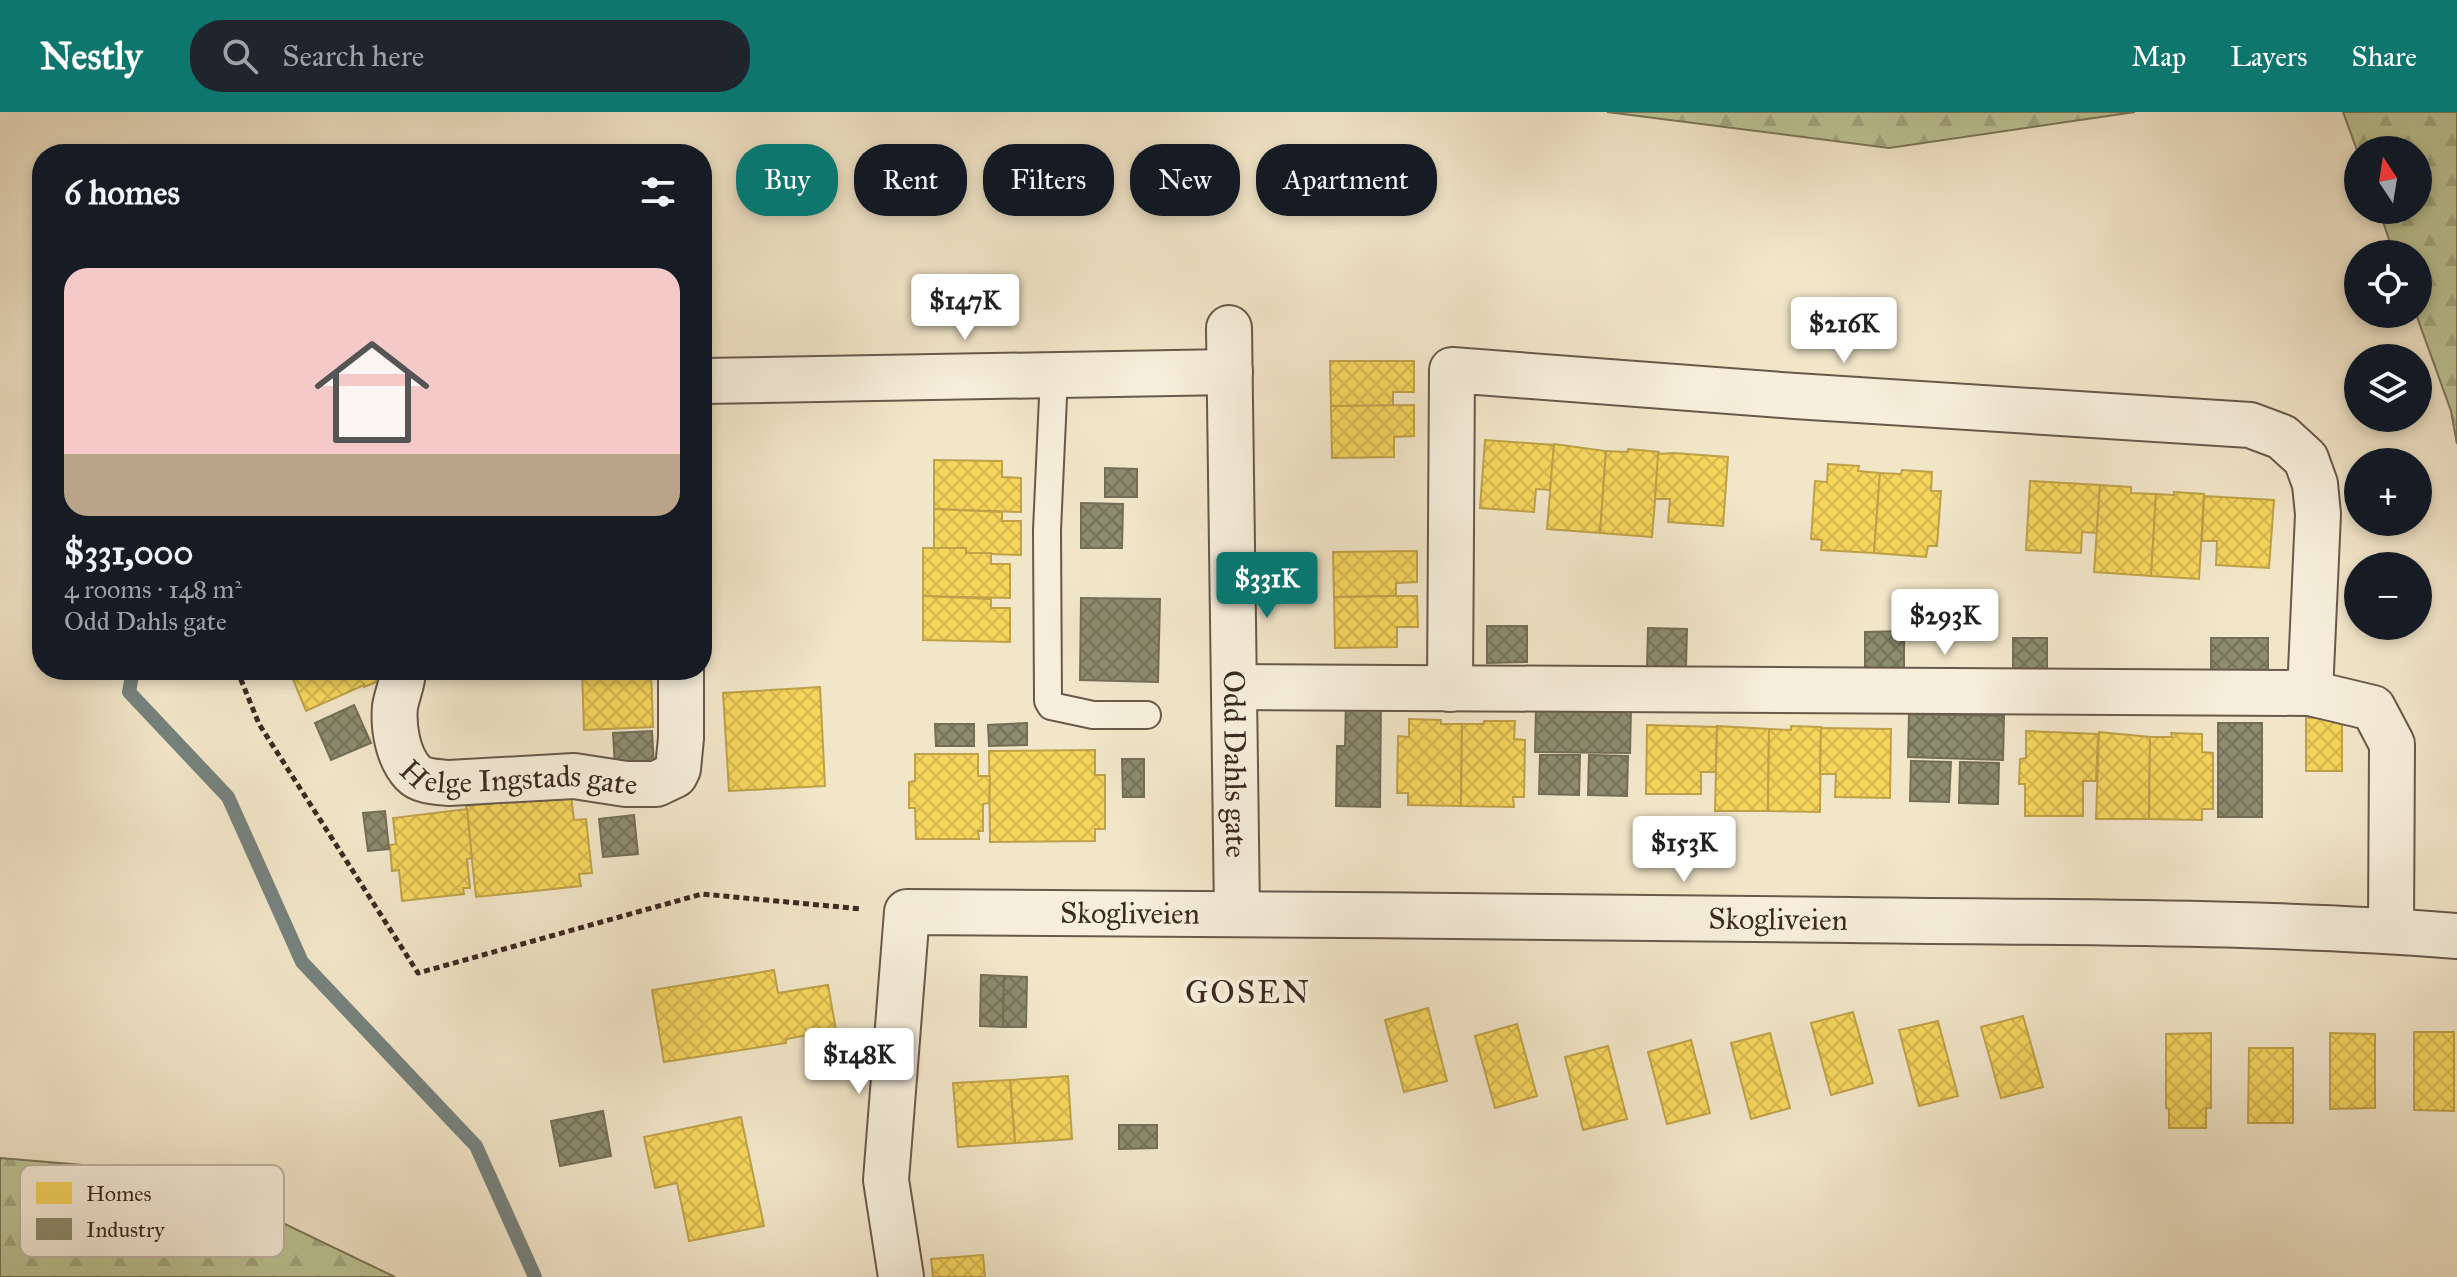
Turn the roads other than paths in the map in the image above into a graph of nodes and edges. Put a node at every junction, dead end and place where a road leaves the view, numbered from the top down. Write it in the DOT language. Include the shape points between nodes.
graph roads {
  1 [pos="1229,328"];
  2 [pos="1230,372"];
  3 [pos="1054,375"];
  4 [pos="712,381"];
  5 [pos="401,680"];
  6 [pos="681,680"];
  7 [pos="1234,687"];
  8 [pos="1450,689"];
  9 [pos="2310,693"];
  10 [pos="1147,715"];
  11 [pos="1237,913"];
  12 [pos="2391,930"];
  13 [pos="2457,936"];
  14 [pos="901,1277"];
  1 -- 2 [label="street, Odd Dahls gate"];
  2 -- 3 [label="street"];
  2 -- 7 [label="street, Odd Dahls gate"];
  3 -- 4 [label="street"];
  3 -- 10 [label="lane" via="1047,530 1048,701 1072,712"];
  5 -- 6 [label="street, Helge Ingstads gate" via="395,727 398,747 414,774 449,783 574,776 626,784 656,784 675,775"];
  7 -- 8 [label="street"];
  7 -- 11 [label="street, Odd Dahls gate"];
  8 -- 9 [label="street"];
  8 -- 9 [label="street" via="1452,370 2250,425 2282,437 2306,459 2315,484"];
  9 -- 12 [label="street" via="2373,708 2392,744"];
  11 -- 12 [label="street, Skogliveien"];
  11 -- 14 [label="street, Skogliveien" via="907,912 886,1180"];
  12 -- 13 [label="street, Skogliveien"];
}
